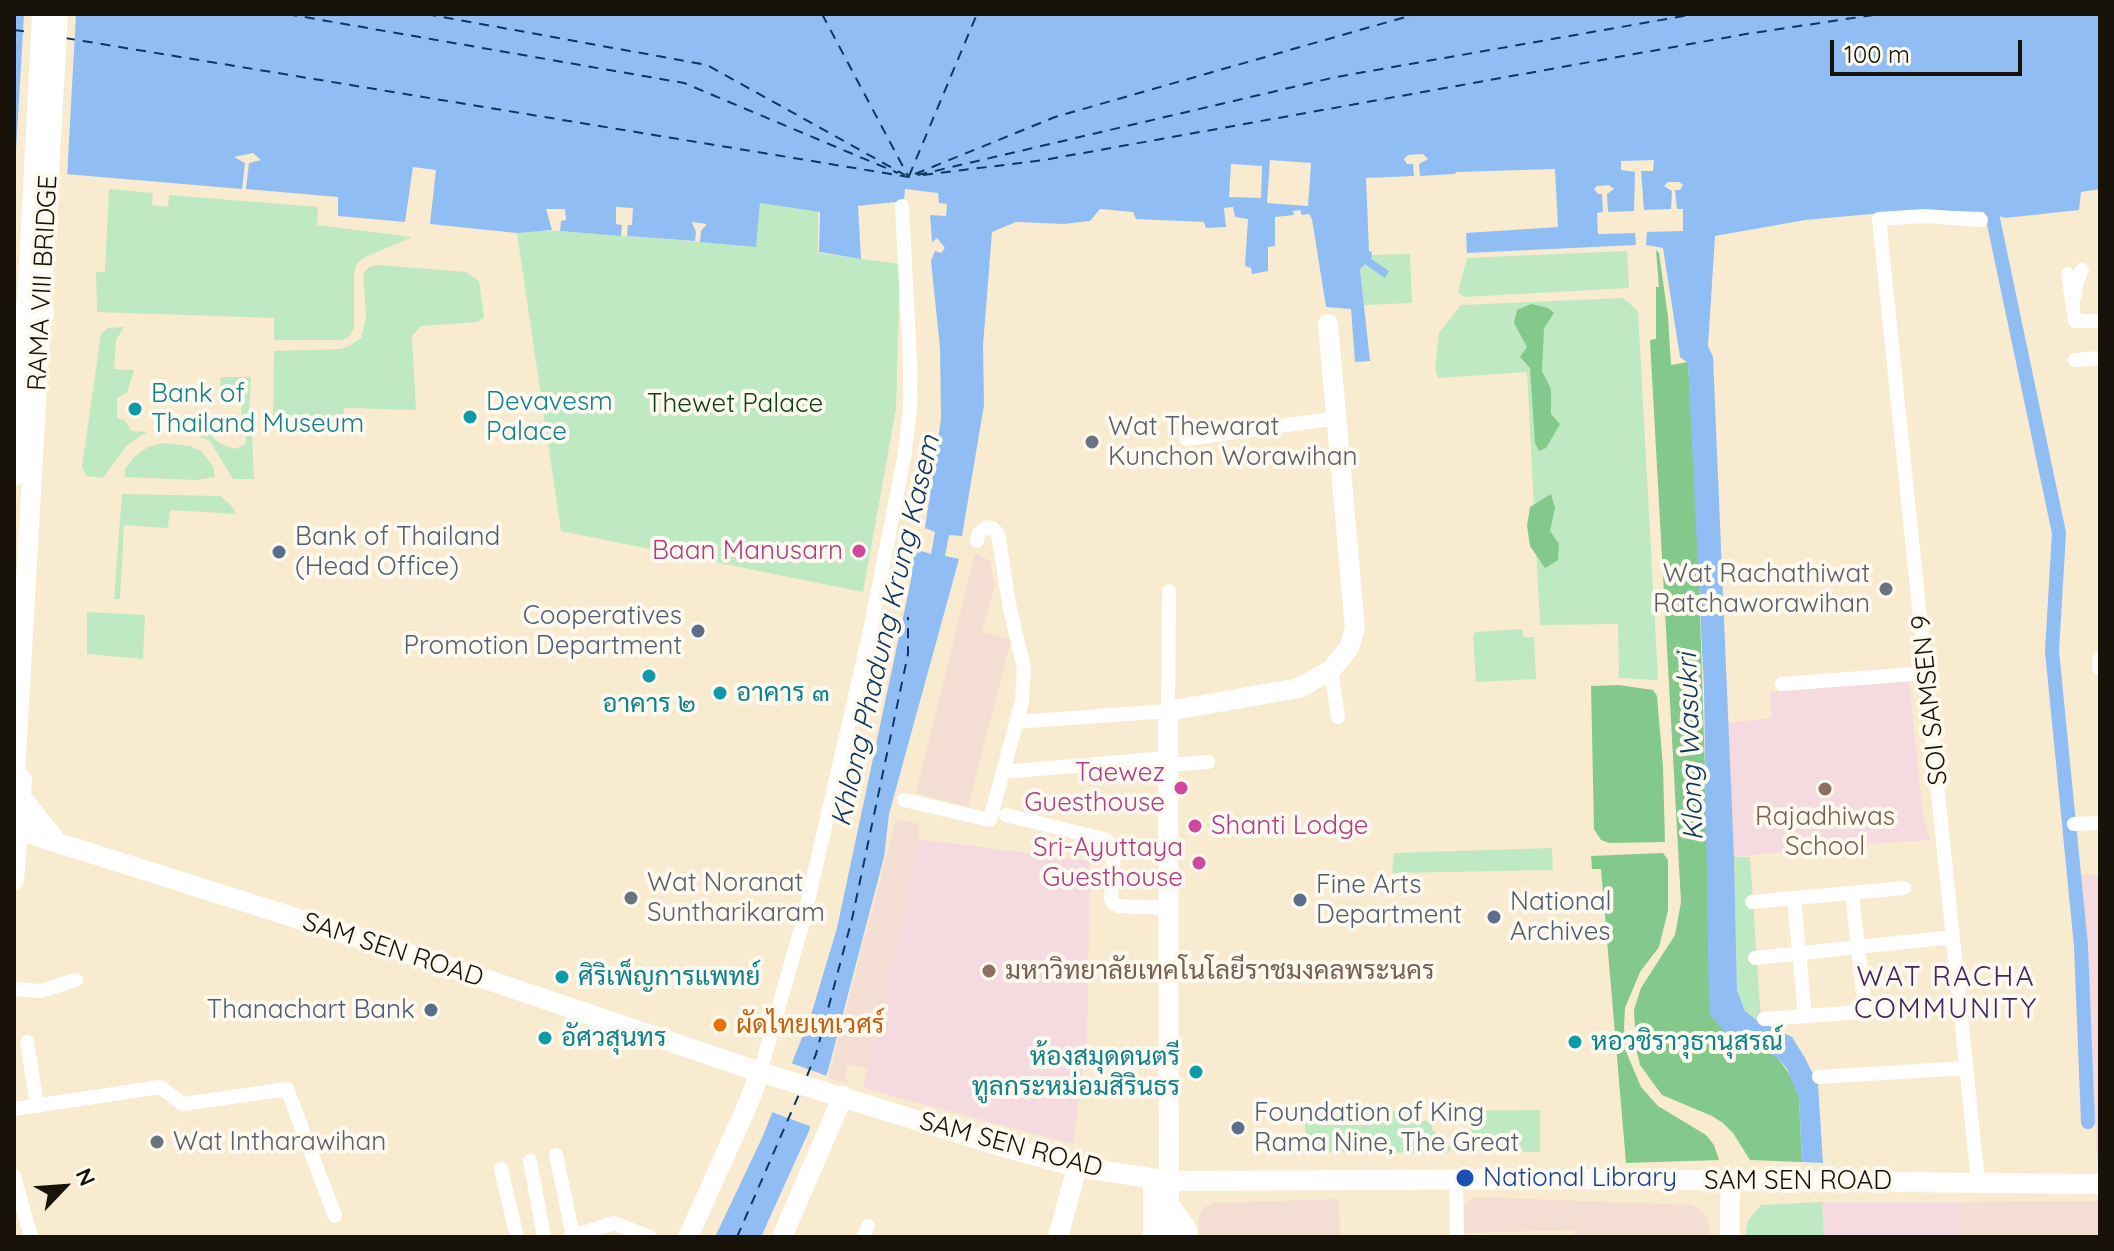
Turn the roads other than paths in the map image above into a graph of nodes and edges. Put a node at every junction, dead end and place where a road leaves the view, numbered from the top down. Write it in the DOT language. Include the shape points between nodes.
graph roads {
  1 [pos="42,14"];
  2 [pos="58,14"];
  3 [pos="27,169"];
  4 [pos="55,170"];
  5 [pos="902,206"];
  6 [pos="1981,220"];
  7 [pos="2075,272"];
  8 [pos="34,309"];
  9 [pos="2100,321"];
  10 [pos="1328,324"];
  11 [pos="2100,358"];
  12 [pos="2075,360"];
  13 [pos="1338,418"];
  14 [pos="17,419"];
  15 [pos="38,420"];
  16 [pos="1186,439"];
  17 [pos="14,476"];
  18 [pos="977,541"];
  19 [pos="14,573"];
  20 [pos="1169,591"];
  21 [pos="2100,658"];
  22 [pos="2099,668"];
  23 [pos="1331,670"];
  24 [pos="1927,673"];
  25 [pos="1782,684"];
  26 [pos="1168,711"];
  27 [pos="1338,717"];
  28 [pos="1016,722"];
  29 [pos="1168,762"];
  30 [pos="1208,762"];
  31 [pos="1003,772"];
  32 [pos="17,794"];
  33 [pos="904,800"];
  34 [pos="1006,815"];
  35 [pos="2100,823"];
  36 [pos="2074,824"];
  37 [pos="17,830"];
  38 [pos="57,842"];
  39 [pos="15,872"];
  40 [pos="1904,888"];
  41 [pos="1852,893"];
  42 [pos="1794,898"];
  43 [pos="1752,902"];
  44 [pos="1169,908"];
  45 [pos="1953,937"];
  46 [pos="1858,949"];
  47 [pos="1800,954"];
  48 [pos="1755,958"];
  49 [pos="76,980"];
  50 [pos="14,989"];
  51 [pos="1960,1005"];
  52 [pos="1865,1010"];
  53 [pos="1805,1016"];
  54 [pos="1764,1019"];
  55 [pos="27,1042"];
  56 [pos="1967,1068"];
  57 [pos="766,1074"];
  58 [pos="1819,1077"];
  59 [pos="837,1094"];
  60 [pos="37,1106"];
  61 [pos="14,1109"];
  62 [pos="556,1155"];
  63 [pos="530,1161"];
  64 [pos="1077,1167"];
  65 [pos="501,1169"];
  66 [pos="14,1176"];
  67 [pos="1162,1180"];
  68 [pos="1456,1181"];
  69 [pos="1730,1181"];
  70 [pos="1978,1182"];
  71 [pos="2100,1184"];
  72 [pos="1170,1205"];
  73 [pos="335,1216"];
  74 [pos="31,1237"];
  75 [pos="517,1237"];
  76 [pos="544,1237"];
  77 [pos="572,1237"];
  78 [pos="650,1237"];
  79 [pos="688,1237"];
  80 [pos="782,1237"];
  81 [pos="1058,1237"];
  82 [pos="1153,1237"];
  83 [pos="1169,1237"];
  84 [pos="1188,1237"];
  85 [pos="1457,1237"];
  86 [pos="1730,1237"];
  1 -- 19 [label="main road, RAMA VIII BRIDGE"];
  2 -- 32 [label="main road, RAMA VIII BRIDGE"];
  3 -- 8 [label="street" via="20,309"];
  4 -- 8 [label="street" via="48,311"];
  5 -- 57 [label="street" via="910,361 904,458 870,631"];
  6 -- 24 [label="street, SOI SAMSEN 9" via="1879,219"];
  7 -- 9 [label="street" via="2075,321"];
  8 -- 14 [label="main road"];
  8 -- 15 [label="main road"];
  10 -- 13 [label="main road"];
  11 -- 12 [label="street"];
  13 -- 16 [label="street"];
  13 -- 23 [label="main road" via="1355,628 1349,648"];
  14 -- 15 [label="main road" via="28,414"];
  14 -- 17 [label="main road"];
  15 -- 32 [label="main road"];
  18 -- 28 [label="street" via="987,527 998,534 1024,668"];
  20 -- 26 [label="street"];
  21 -- 22 [label="street"];
  23 -- 26 [label="main road" via="1287,691"];
  23 -- 27 [label="street"];
  24 -- 25 [label="street"];
  24 -- 45 [label="street, SOI SAMSEN 9"];
  26 -- 28 [label="street"];
  26 -- 29 [label="main road"];
  28 -- 31 [label="street"];
  29 -- 30 [label="street"];
  29 -- 31 [label="street"];
  29 -- 44 [label="main road"];
  31 -- 33 [label="street" via="990,820"];
  32 -- 37 [label="main road"];
  32 -- 38 [label="main road"];
  34 -- 44 [label="street" via="1107,840 1114,852 1113,903"];
  35 -- 36 [label="street"];
  37 -- 38 [label="main road, SAM SEN ROAD"];
  37 -- 39 [label="main road"];
  38 -- 39 [label="main road" via="30,850"];
  38 -- 57 [label="main road, SAM SEN ROAD"];
  40 -- 41 [label="street"];
  41 -- 42 [label="street"];
  41 -- 46 [label="street"];
  42 -- 43 [label="street"];
  42 -- 47 [label="street"];
  44 -- 67 [label="main road"];
  45 -- 46 [label="street"];
  45 -- 51 [label="street, SOI SAMSEN 9"];
  46 -- 47 [label="street"];
  46 -- 52 [label="street"];
  47 -- 48 [label="street"];
  47 -- 53 [label="street"];
  49 -- 50 [label="street" via="40,991"];
  51 -- 52 [label="street"];
  51 -- 56 [label="street, SOI SAMSEN 9"];
  52 -- 53 [label="street"];
  53 -- 54 [label="street"];
  55 -- 60 [label="street"];
  56 -- 58 [label="street"];
  56 -- 70 [label="street, SOI SAMSEN 9"];
  57 -- 59 [label="main road, SAM SEN ROAD"];
  57 -- 79 [label="main road"];
  59 -- 64 [label="main road, SAM SEN ROAD"];
  59 -- 80 [label="main road"];
  60 -- 61 [label="street"];
  60 -- 73 [label="street" via="160,1087 183,1104 287,1089"];
  62 -- 77 [label="street"];
  63 -- 76 [label="street"];
  64 -- 67 [label="main road, SAM SEN ROAD"];
  64 -- 81 [label="main road"];
  65 -- 75 [label="street"];
  66 -- 74 [label="street"];
  67 -- 68 [label="main road, SAM SEN ROAD"];
  67 -- 72 [label="main road"];
  67 -- 82 [label="main road"];
  68 -- 69 [label="main road, SAM SEN ROAD"];
  68 -- 85 [label="street"];
  69 -- 70 [label="main road, SAM SEN ROAD"];
  69 -- 86 [label="main road"];
  70 -- 71 [label="main road, SAM SEN ROAD"];
  72 -- 83 [label="main road"];
  72 -- 84 [label="main road"];
  77 -- 78 [label="street" via="614,1223"];
}
